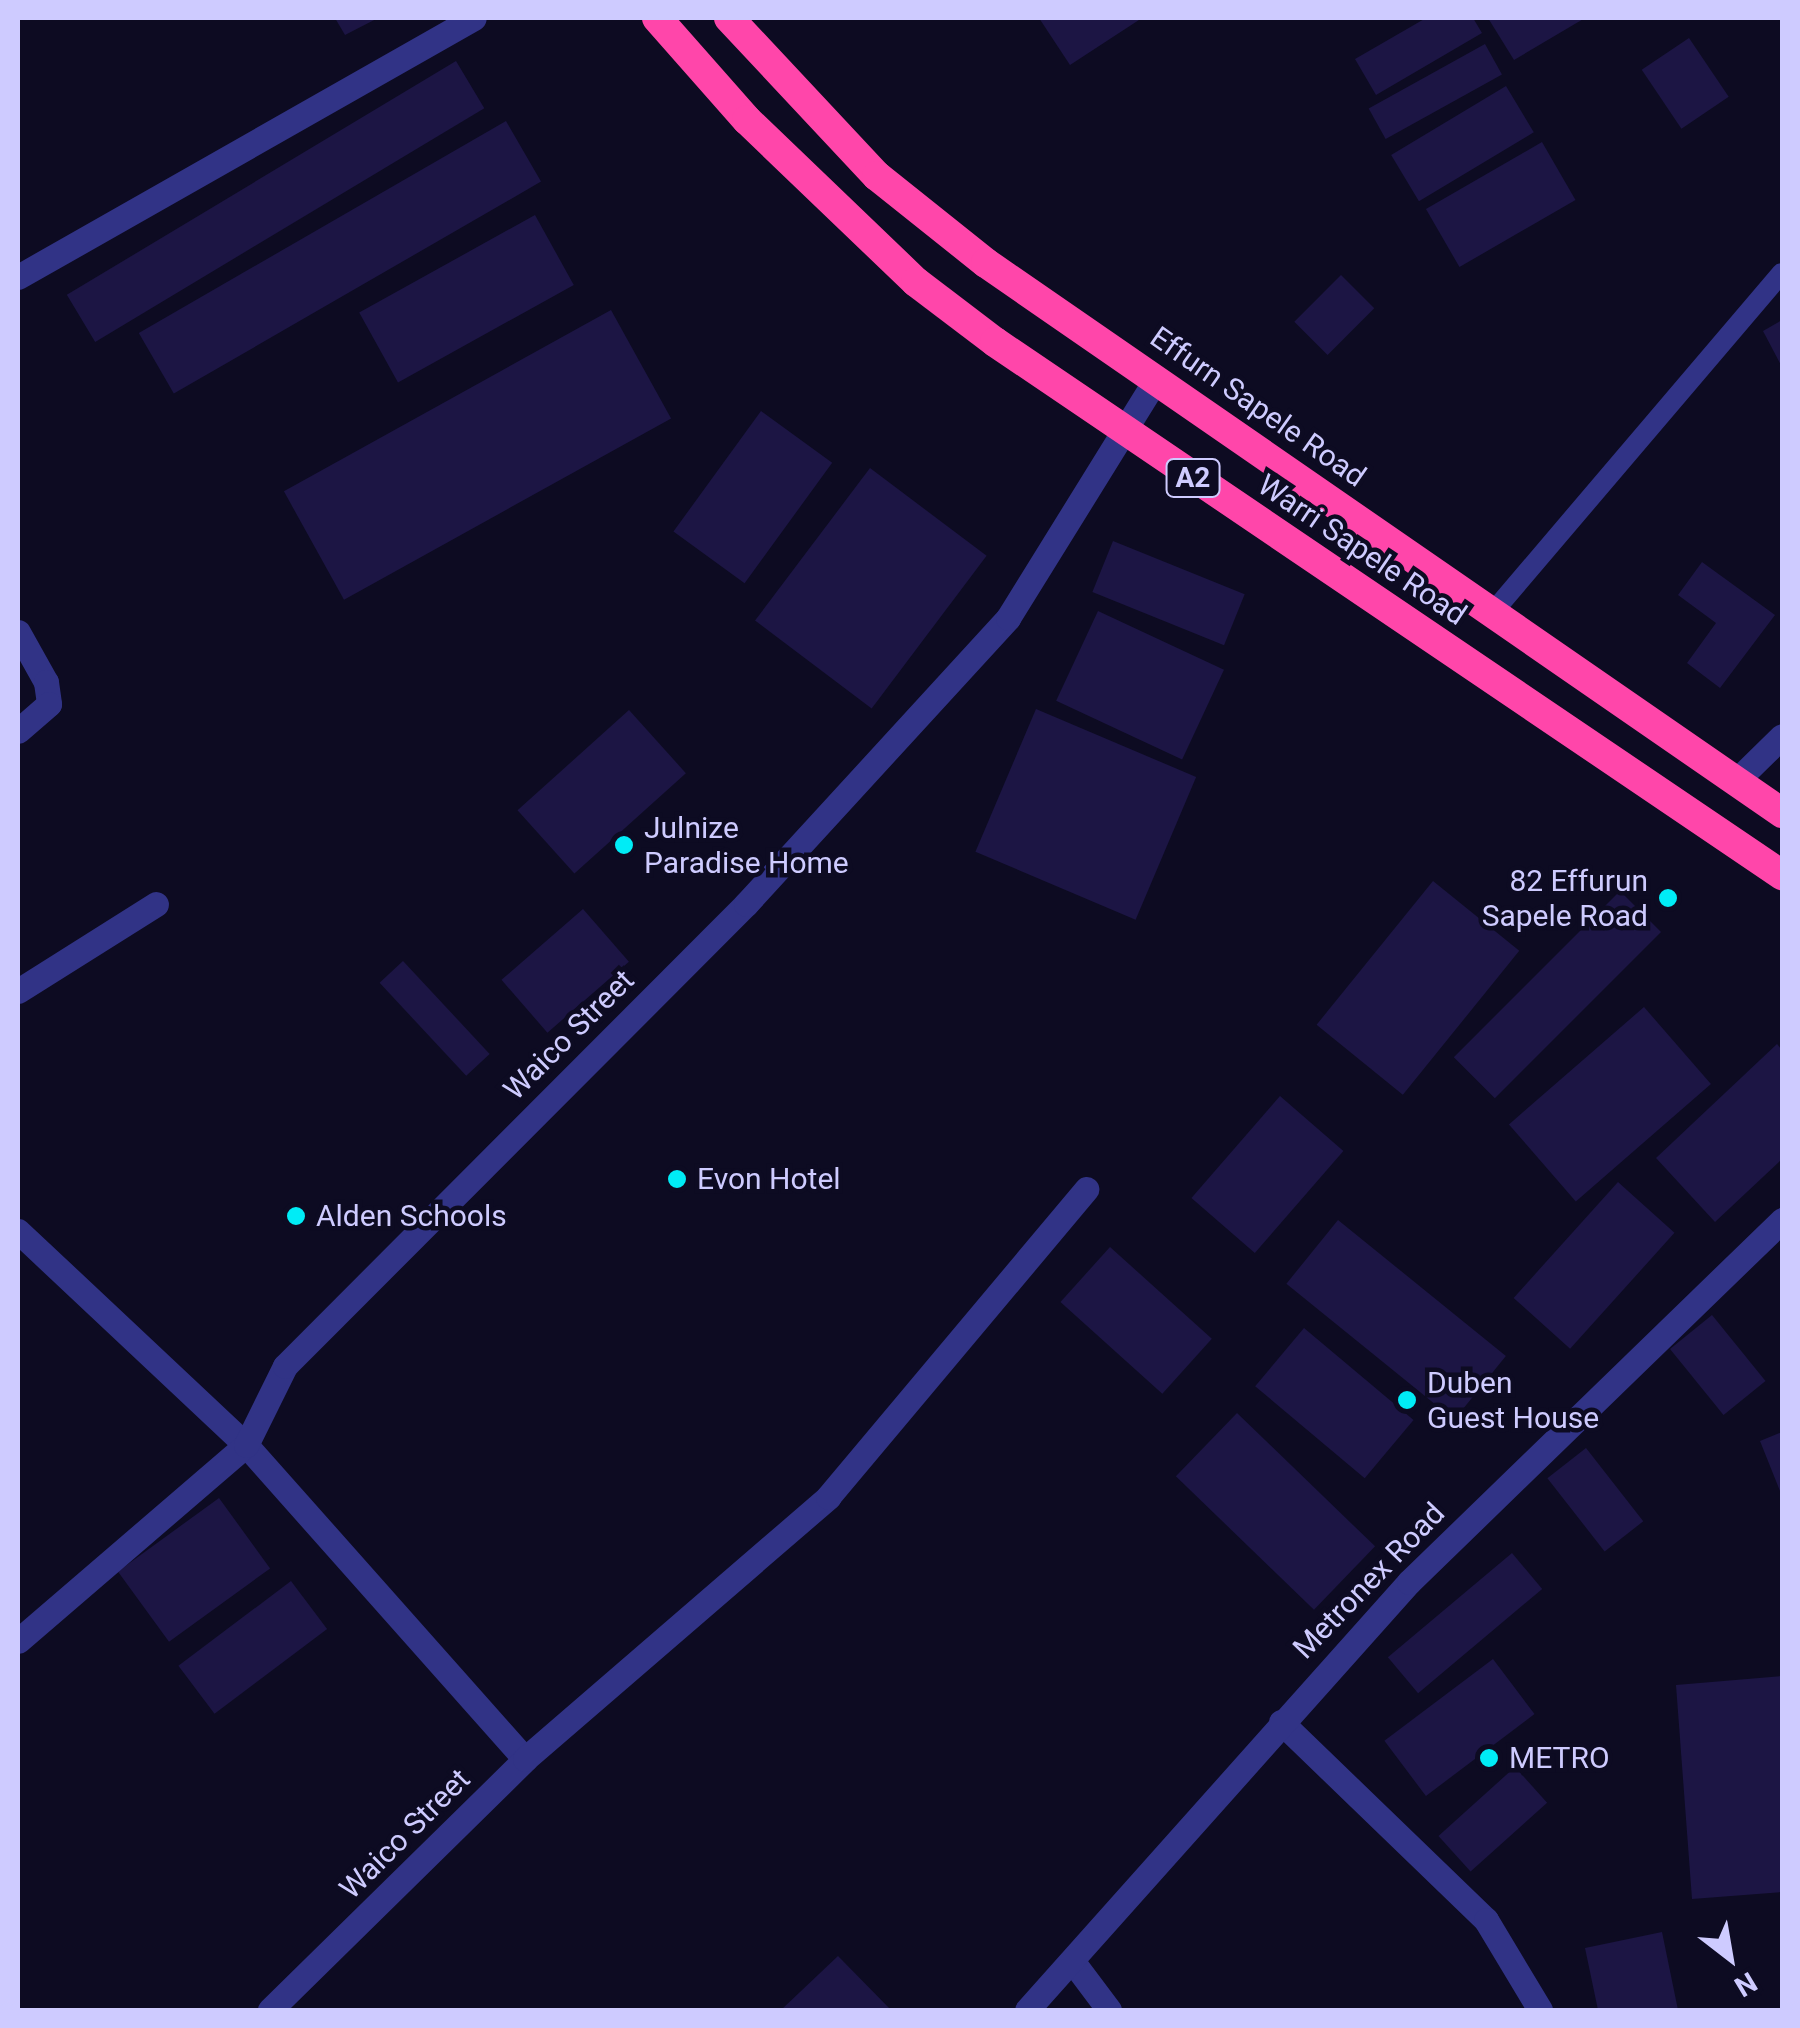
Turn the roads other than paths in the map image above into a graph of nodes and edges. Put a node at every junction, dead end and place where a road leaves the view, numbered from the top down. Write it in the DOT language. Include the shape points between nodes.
graph roads {
  1 [pos="474,18"];
  2 [pos="657,18"];
  3 [pos="728,18"];
  4 [pos="1782,272"];
  5 [pos="18,276"];
  6 [pos="1156,379"];
  7 [pos="1125,433"];
  8 [pos="1492,612"];
  9 [pos="18,632"];
  10 [pos="18,730"];
  11 [pos="1782,736"];
  12 [pos="1736,781"];
  13 [pos="1782,813"];
  14 [pos="1782,875"];
  15 [pos="156,904"];
  16 [pos="18,991"];
  17 [pos="1086,1189"];
  18 [pos="1782,1220"];
  19 [pos="18,1231"];
  20 [pos="246,1445"];
  21 [pos="18,1641"];
  22 [pos="1282,1722"];
  23 [pos="525,1759"];
  24 [pos="1073,1962"];
  25 [pos="270,2010"];
  26 [pos="1027,2010"];
  27 [pos="1109,2010"];
  28 [pos="1540,2010"];
  1 -- 5 [label="street"];
  2 -- 7 [label="highway, Warri Sapele Road / A2" via="747,120 916,282"];
  3 -- 6 [label="highway, Effurn Sapele Road / A2" via="878,176 986,262"];
  4 -- 8 [label="lane"];
  6 -- 7 [label="street, Waico Street"];
  6 -- 8 [label="highway, Effurn Sapele Road / A2"];
  7 -- 14 [label="highway, Warri Sapele Road / A2"];
  7 -- 20 [label="street, Waico Street" via="1008,618 746,904 286,1366"];
  8 -- 12 [label="highway, Effurn Sapele Road / A2"];
  9 -- 10 [label="street" via="46,682 49,704 34,724"];
  11 -- 12 [label="street"];
  12 -- 13 [label="highway, Effurn Sapele Road / A2"];
  15 -- 16 [label="street"];
  17 -- 23 [label="street, Waico Street" via="828,1497"];
  18 -- 22 [label="street, Metronex Road" via="1410,1582"];
  19 -- 20 [label="street"];
  20 -- 21 [label="street, Waico Street"];
  20 -- 23 [label="street"];
  22 -- 24 [label="street, Metronex Road"];
  22 -- 28 [label="street" via="1486,1920"];
  23 -- 25 [label="street, Waico Street"];
  24 -- 26 [label="street, Metronex Road"];
  24 -- 27 [label="street"];
}
